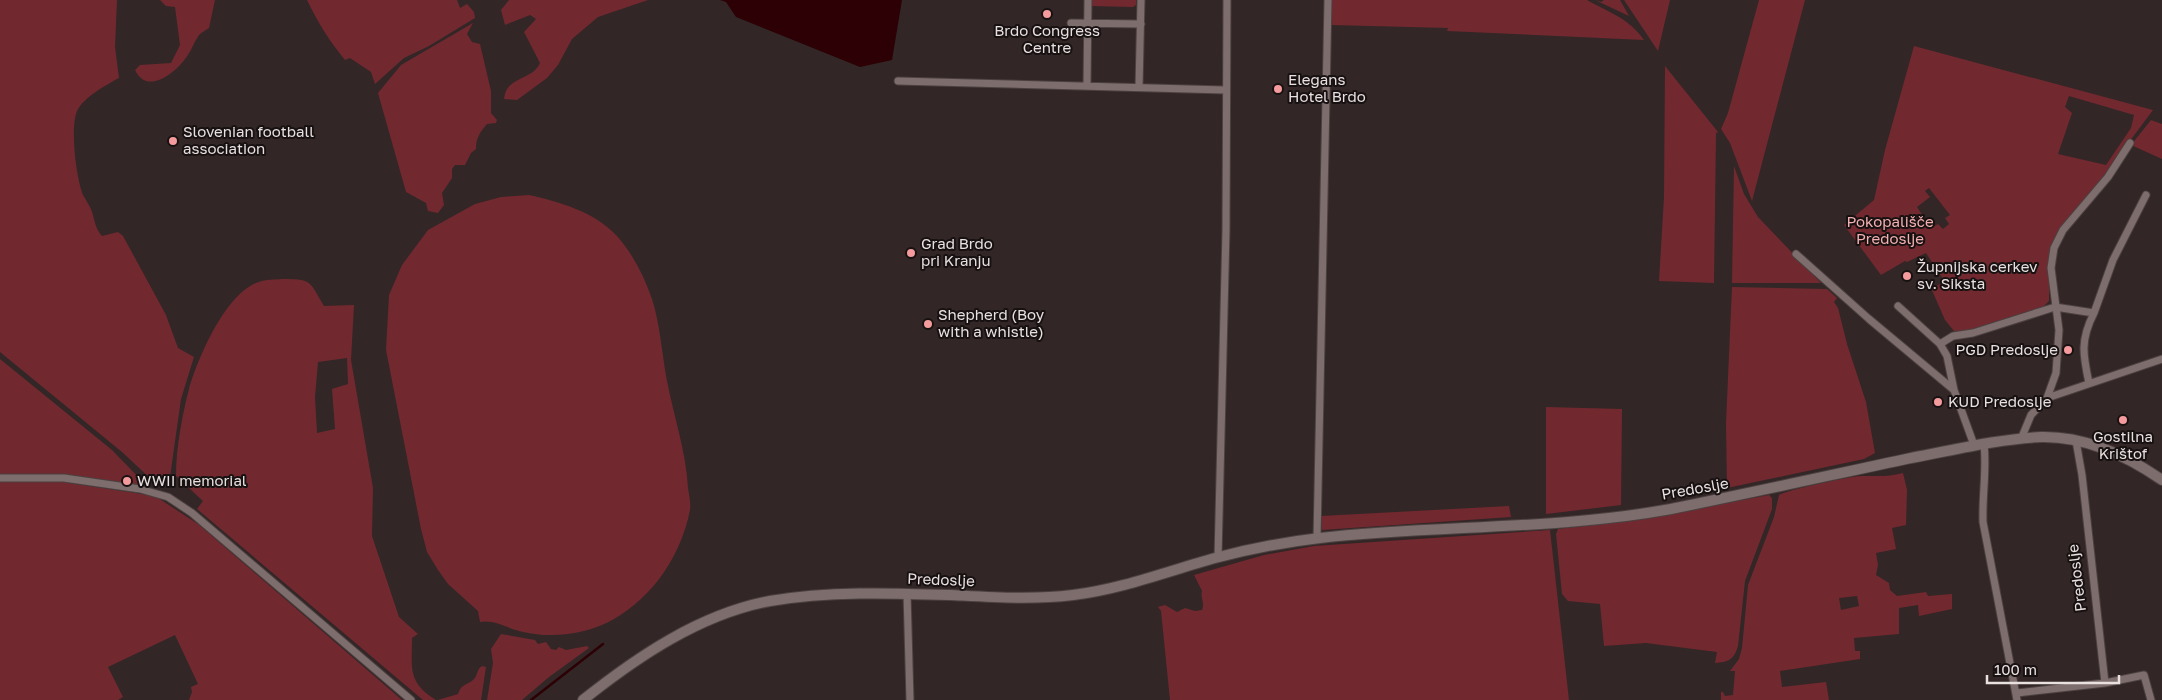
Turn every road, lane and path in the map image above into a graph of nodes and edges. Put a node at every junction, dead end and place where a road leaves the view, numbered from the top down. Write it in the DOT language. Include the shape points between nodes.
graph roads {
  1 [pos="1088,0"];
  2 [pos="1141,0"];
  3 [pos="1227,0"];
  4 [pos="1328,0"];
  5 [pos="1071,22"];
  6 [pos="1088,22"];
  7 [pos="1141,24"];
  8 [pos="898,82"];
  9 [pos="1087,86"];
  10 [pos="1139,87"];
  11 [pos="1225,90"];
  12 [pos="2130,142"];
  13 [pos="2146,195"];
  14 [pos="1796,254"];
  15 [pos="1898,306"];
  16 [pos="2055,307"];
  17 [pos="2094,313"];
  18 [pos="1940,344"];
  19 [pos="2162,359"];
  20 [pos="2089,383"];
  21 [pos="1954,390"];
  22 [pos="2047,398"];
  23 [pos="2021,439"];
  24 [pos="2076,441"];
  25 [pos="1979,445"];
  26 [pos="0,478"];
  27 [pos="2162,480"];
  28 [pos="1317,538"];
  29 [pos="1218,558"];
  30 [pos="907,593"];
  31 [pos="2104,683"];
  32 [pos="2017,697"];
  33 [pos="411,700"];
  34 [pos="583,700"];
  35 [pos="910,700"];
  36 [pos="2151,700"];
  1 -- 6 [label="street"];
  2 -- 7 [label="street"];
  3 -- 11 [label="street"];
  4 -- 28 [label="street"];
  5 -- 6 [label="street"];
  6 -- 7 [label="street"];
  6 -- 9 [label="street"];
  7 -- 10 [label="street"];
  8 -- 9 [label="street"];
  9 -- 10 [label="street"];
  10 -- 11 [label="street"];
  11 -- 29 [label="street" via="1226,230"];
  12 -- 16 [label="street" via="2108,177 2063,230 2054,248 2051,268"];
  13 -- 17 [label="street" via="2112,260"];
  14 -- 21 [label="street"];
  15 -- 18 [label="street"];
  16 -- 17 [label="street"];
  16 -- 18 [label="street" via="1973,333 1953,336"];
  16 -- 22 [label="street" via="2059,330 2056,373"];
  17 -- 20 [label="street" via="2083,339"];
  18 -- 21 [label="street" via="1947,356"];
  19 -- 20 [label="street"];
  20 -- 22 [label="street"];
  21 -- 25 [label="street"];
  22 -- 23 [label="street" via="2031,415"];
  23 -- 24 [label="street, Predoslje"];
  23 -- 25 [label="street, Predoslje"];
  24 -- 27 [label="street, Predoslje" via="2123,456"];
  24 -- 31 [label="street, Predoslje"];
  25 -- 28 [label="street, Predoslje" via="1663,510 1568,521"];
  25 -- 32 [label="street" via="1986,456 1983,522"];
  26 -- 33 [label="street" via="64,478 140,488 168,497 192,513"];
  28 -- 29 [label="street, Predoslje"];
  29 -- 30 [label="street, Predoslje" via="1133,583 1071,595"];
  30 -- 34 [label="street, Predoslje" via="816,597 746,607 664,643"];
  30 -- 35 [label="street"];
  31 -- 32 [label="street"];
  31 -- 36 [label="street" via="2144,675"];
}
